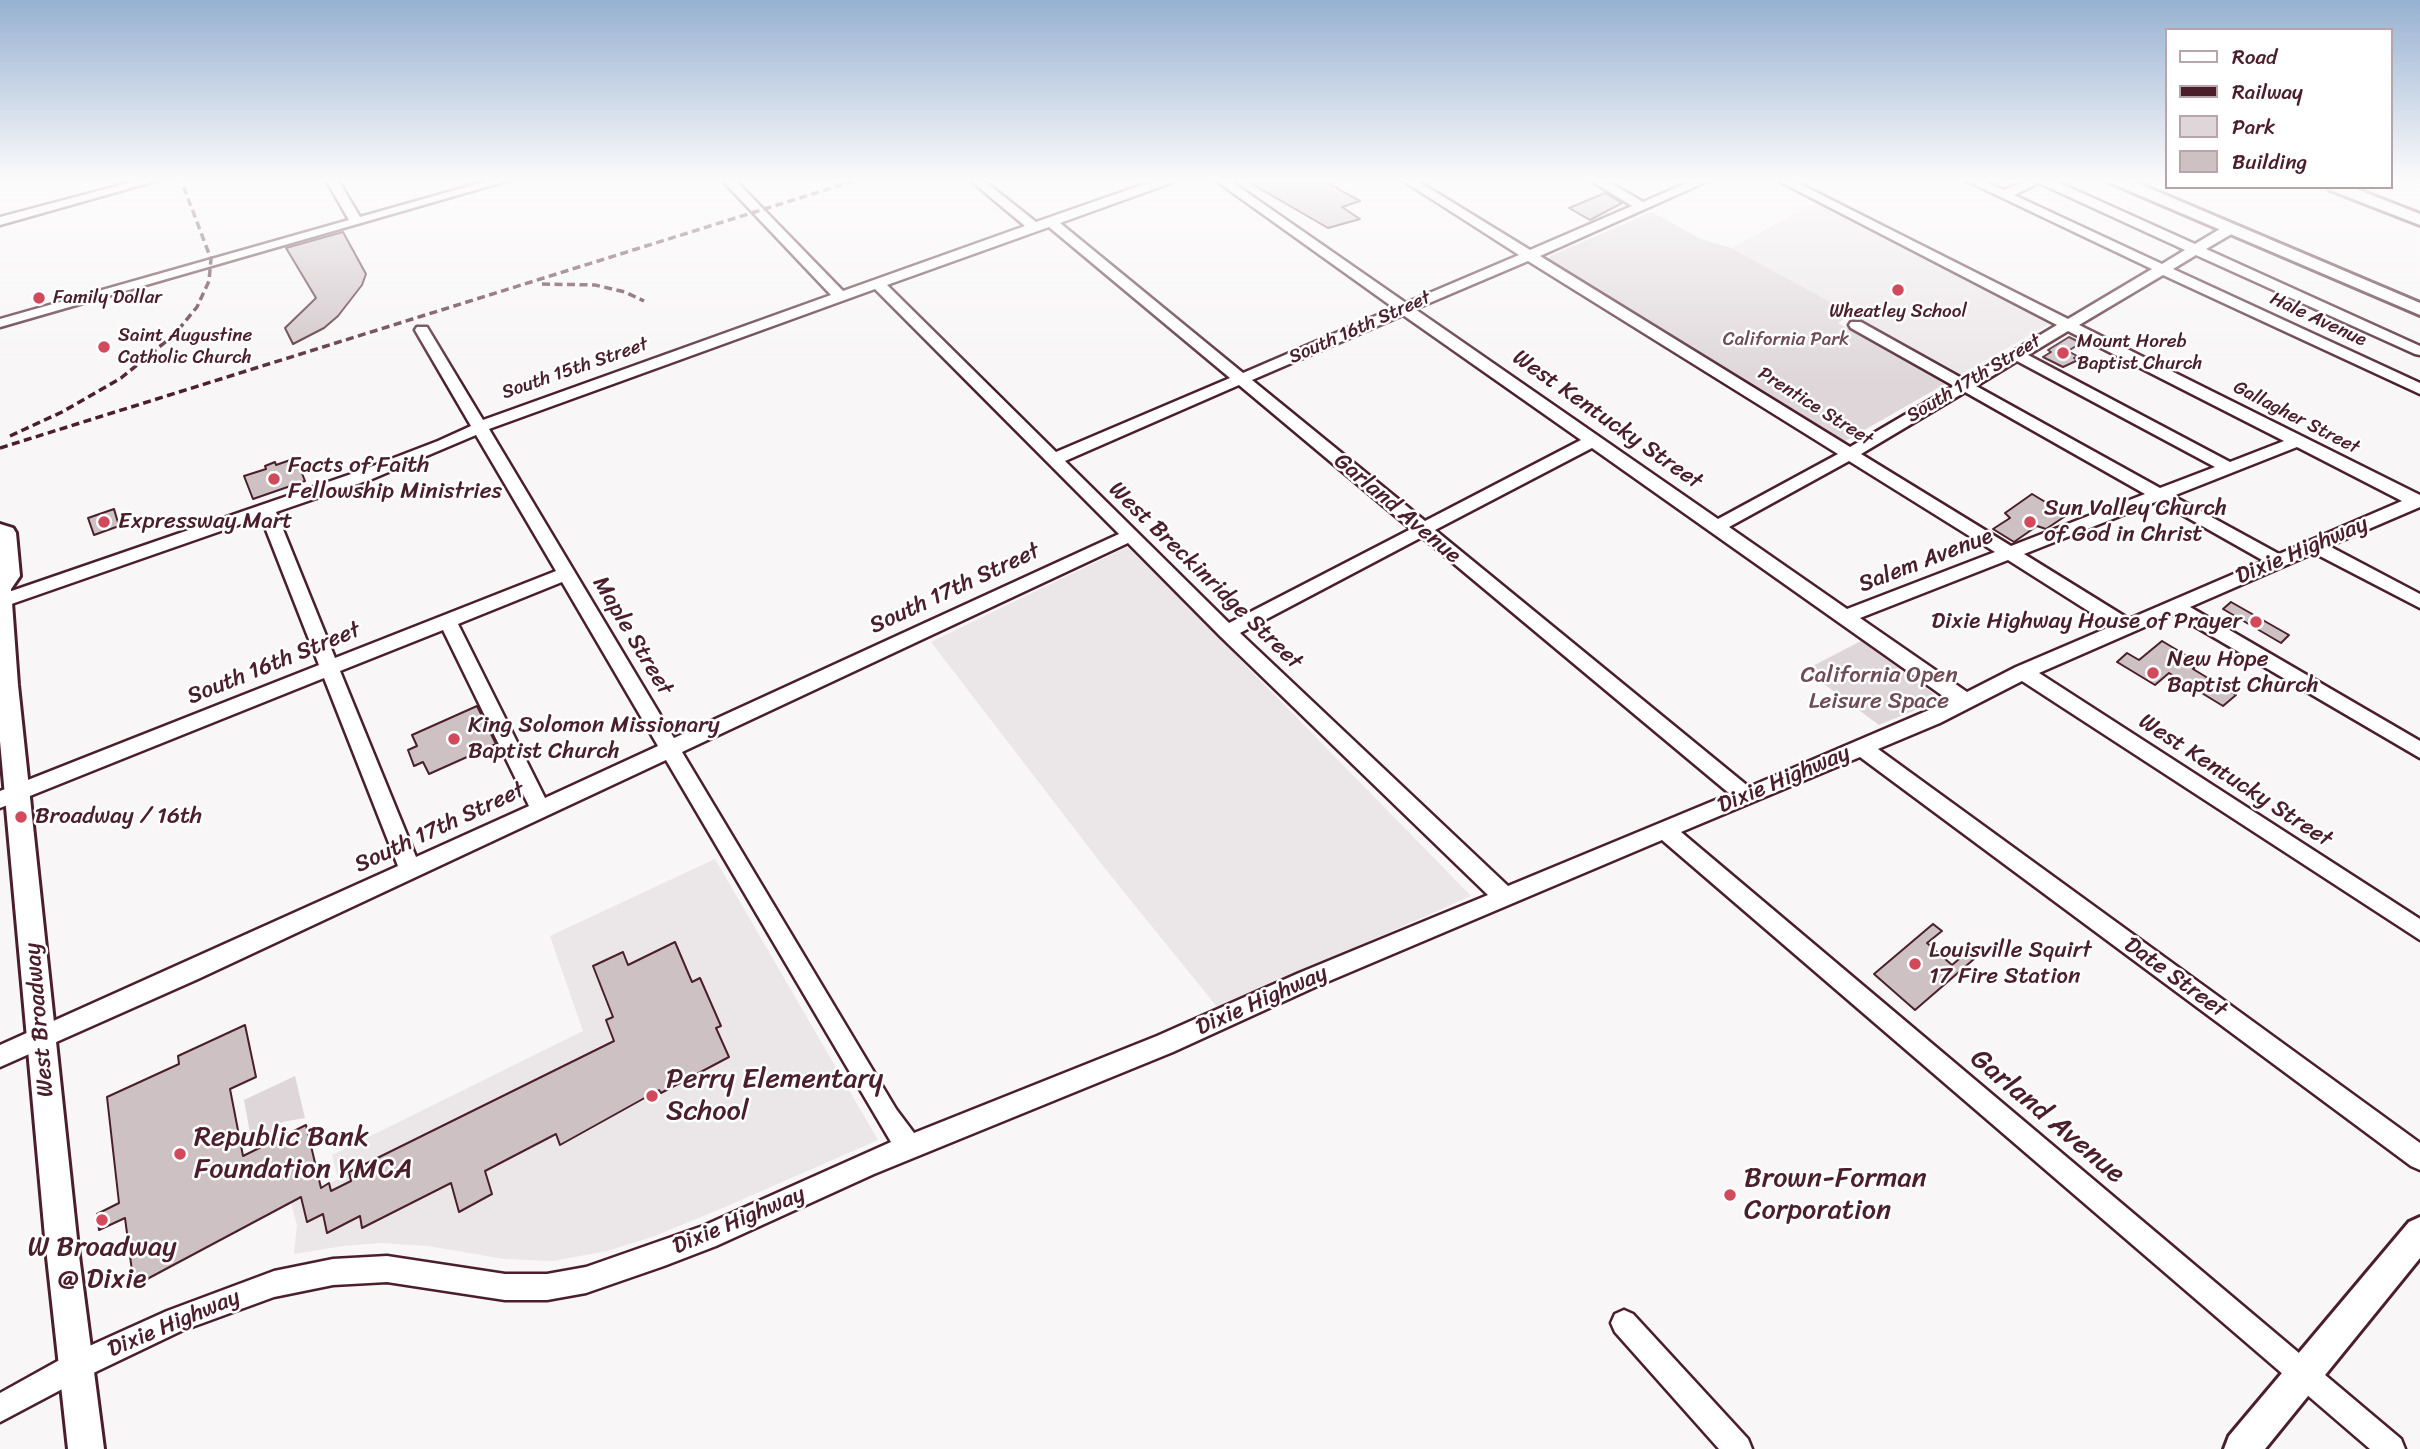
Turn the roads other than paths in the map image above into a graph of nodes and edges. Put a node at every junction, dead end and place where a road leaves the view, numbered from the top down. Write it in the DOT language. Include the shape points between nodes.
graph roads {
  1 [pos="263,248"];
  2 [pos="793,248"];
  3 [pos="977,248"];
  4 [pos="1082,248"];
  5 [pos="1318,248"];
  6 [pos="1519,248"];
  7 [pos="1544,248"];
  8 [pos="1916,248"];
  9 [pos="2118,248"];
  10 [pos="2196,248"];
  11 [pos="2274,248"];
  12 [pos="1529,254"];
  13 [pos="2162,268"];
  14 [pos="877,284"];
  15 [pos="841,297"];
  16 [pos="1405,308"];
  17 [pos="2420,310"];
  18 [pos="0,323"];
  19 [pos="2067,324"];
  20 [pos="1856,325"];
  21 [pos="422,330"];
  22 [pos="2420,351"];
  23 [pos="2015,354"];
  24 [pos="1241,380"];
  25 [pos="1964,386"];
  26 [pos="2420,389"];
  27 [pos="480,428"];
  28 [pos="1594,440"];
  29 [pos="2298,441"];
  30 [pos="1850,454"];
  31 [pos="1053,460"];
  32 [pos="2227,467"];
  33 [pos="2158,494"];
  34 [pos="2419,501"];
  35 [pos="266,509"];
  36 [pos="1717,527"];
  37 [pos="1423,530"];
  38 [pos="0,531"];
  39 [pos="1129,536"];
  40 [pos="2315,546"];
  41 [pos="2009,553"];
  42 [pos="2279,562"];
  43 [pos="567,573"];
  44 [pos="0,595"];
  45 [pos="2420,602"];
  46 [pos="2175,606"];
  47 [pos="1845,617"];
  48 [pos="449,621"];
  49 [pos="2128,627"];
  50 [pos="1227,632"];
  51 [pos="329,668"];
  52 [pos="2023,672"];
  53 [pos="1965,701"];
  54 [pos="1861,747"];
  55 [pos="670,748"];
  56 [pos="2420,750"];
  57 [pos="1746,796"];
  58 [pos="9,797"];
  59 [pos="540,808"];
  60 [pos="1664,831"];
  61 [pos="410,869"];
  62 [pos="1505,897"];
  63 [pos="2420,931"];
  64 [pos="42,1037"];
  65 [pos="0,1056"];
  66 [pos="909,1147"];
  67 [pos="2420,1158"];
  68 [pos="2420,1233"];
  69 [pos="1624,1323"];
  70 [pos="75,1367"];
  71 [pos="2303,1374"];
  72 [pos="0,1408"];
  73 [pos="86,1449"];
  74 [pos="1738,1449"];
  75 [pos="2242,1449"];
  76 [pos="2391,1449"];
  1 -- 18 [label="street"];
  2 -- 15 [label="street"];
  3 -- 14 [label="street, South 15th Street"];
  4 -- 24 [label="street, Garland Avenue"];
  5 -- 16 [label="street, West Kentucky Street"];
  6 -- 12 [label="street, Prentice Street"];
  7 -- 12 [label="street, South 16th Street"];
  8 -- 19 [label="street, Gallagher Street"];
  9 -- 13 [label="street, Hale Avenue"];
  10 -- 13 [label="street, South 17th Street"];
  10 -- 22 [label="street"];
  11 -- 17 [label="main road"];
  12 -- 16 [label="street, South 16th Street"];
  12 -- 30 [label="street, Prentice Street"];
  13 -- 19 [label="street, South 17th Street"];
  13 -- 26 [label="street, Hale Avenue"];
  14 -- 15 [label="street, South 15th Street"];
  14 -- 31 [label="street, West Breckinridge Street"];
  15 -- 27 [label="street, South 15th Street"];
  16 -- 24 [label="street, South 16th Street"];
  16 -- 28 [label="street, West Kentucky Street"];
  19 -- 23 [label="street, South 17th Street"];
  19 -- 29 [label="street, Gallagher Street"];
  20 -- 25 [label="street"];
  21 -- 27 [label="street, Maple Street"];
  23 -- 25 [label="street, South 17th Street"];
  23 -- 32 [label="street"];
  24 -- 31 [label="street, South 16th Street"];
  24 -- 37 [label="street, Garland Avenue"];
  25 -- 30 [label="street, South 17th Street"];
  25 -- 33 [label="street"];
  27 -- 35 [label="street, South 15th Street" via="421,455"];
  27 -- 43 [label="street, Maple Street"];
  28 -- 36 [label="street, West Kentucky Street"];
  28 -- 37 [label="street"];
  29 -- 32 [label="street, Salem Avenue"];
  29 -- 34 [label="street, Gallagher Street"];
  30 -- 36 [label="street, South 17th Street"];
  30 -- 41 [label="street, Prentice Street"];
  31 -- 39 [label="street, West Breckinridge Street"];
  32 -- 33 [label="street, Salem Avenue"];
  33 -- 41 [label="street, Salem Avenue"];
  33 -- 42 [label="street"];
  34 -- 40 [label="street, Dixie Highway"];
  35 -- 44 [label="street, South 15th Street"];
  35 -- 51 [label="street"];
  36 -- 47 [label="street, West Kentucky Street"];
  37 -- 50 [label="street"];
  37 -- 57 [label="street, Garland Avenue"];
  38 -- 44 [label="main road, West Broadway" via="5,533 9,576"];
  39 -- 50 [label="street, West Breckinridge Street"];
  39 -- 55 [label="street, South 17th Street"];
  40 -- 42 [label="street, Dixie Highway"];
  40 -- 45 [label="street"];
  41 -- 47 [label="street, Salem Avenue"];
  41 -- 49 [label="street, Prentice Street"];
  42 -- 46 [label="street, Dixie Highway"];
  43 -- 48 [label="street, South 16th Street"];
  43 -- 55 [label="street, Maple Street"];
  44 -- 58 [label="main road, West Broadway"];
  46 -- 49 [label="street, Dixie Highway"];
  46 -- 56 [label="street"];
  47 -- 53 [label="street, West Kentucky Street"];
  48 -- 51 [label="street, South 16th Street"];
  48 -- 59 [label="street"];
  49 -- 52 [label="street, Dixie Highway"];
  50 -- 62 [label="street, West Breckinridge Street"];
  51 -- 58 [label="street, South 16th Street"];
  51 -- 61 [label="street"];
  52 -- 53 [label="street, Dixie Highway"];
  52 -- 63 [label="street, West Kentucky Street"];
  53 -- 54 [label="street, Dixie Highway"];
  54 -- 57 [label="street, Dixie Highway"];
  54 -- 67 [label="street, Date Street"];
  55 -- 59 [label="street, South 17th Street"];
  55 -- 66 [label="street, Maple Street"];
  57 -- 60 [label="street, Dixie Highway"];
  58 -- 64 [label="main road, West Broadway"];
  59 -- 61 [label="street, South 17th Street"];
  60 -- 62 [label="street, Dixie Highway"];
  60 -- 71 [label="street, Garland Avenue"];
  61 -- 64 [label="street, South 17th Street"];
  62 -- 66 [label="street, Dixie Highway" via="1165,1044"];
  64 -- 65 [label="street, South 17th Street"];
  64 -- 70 [label="main road, West Broadway"];
  66 -- 70 [label="street, Dixie Highway" via="707,1237 586,1280 547,1287 505,1287 387,1269 333,1272 274,1284 220,1302"];
  68 -- 71 [label="main road"];
  69 -- 74 [label="street"];
  70 -- 72 [label="street, Dixie Highway"];
  70 -- 73 [label="main road, West Broadway"];
  71 -- 75 [label="main road"];
  71 -- 76 [label="street, Garland Avenue"];
}
